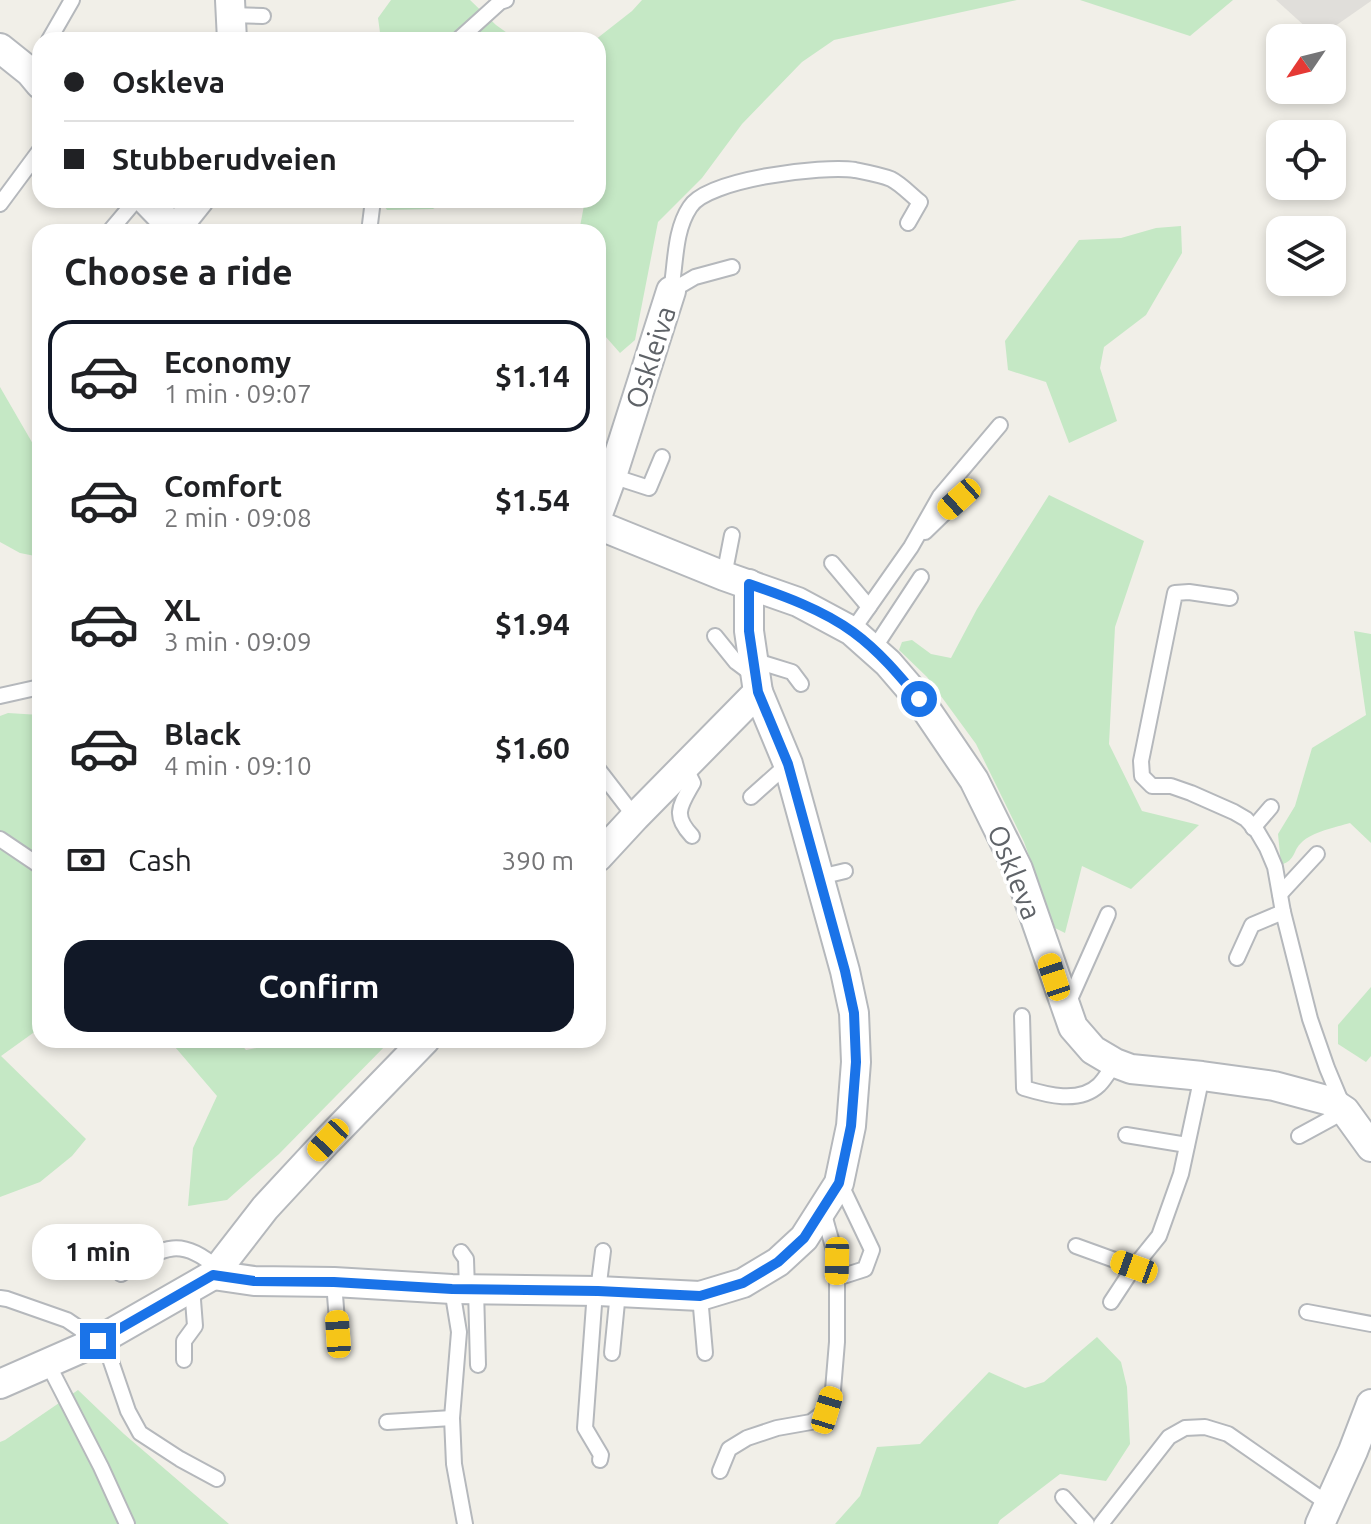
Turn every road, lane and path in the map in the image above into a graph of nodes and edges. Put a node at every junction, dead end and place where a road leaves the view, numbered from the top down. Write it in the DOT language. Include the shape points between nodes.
graph roads {
  1 [pos="72,0"];
  2 [pos="506,0"];
  3 [pos="263,16"];
  4 [pos="230,18"];
  5 [pos="54,32"];
  6 [pos="467,32"];
  7 [pos="0,48"];
  8 [pos="32,67"];
  9 [pos="32,161"];
  10 [pos="0,204"];
  11 [pos="129,208"];
  12 [pos="154,208"];
  13 [pos="908,223"];
  14 [pos="116,224"];
  15 [pos="169,224"];
  16 [pos="732,267"];
  17 [pos="671,291"];
  18 [pos="1000,425"];
  19 [pos="662,457"];
  20 [pos="612,476"];
  21 [pos="606,492"];
  22 [pos="959,499"];
  23 [pos="606,528"];
  24 [pos="732,535"];
  25 [pos="911,547"];
  26 [pos="832,563"];
  27 [pos="921,577"];
  28 [pos="737,580"];
  29 [pos="1230,598"];
  30 [pos="869,607"];
  31 [pos="852,631"];
  32 [pos="715,636"];
  33 [pos="873,650"];
  34 [pos="756,676"];
  35 [pos="801,684"];
  36 [pos="32,689"];
  37 [pos="0,696"];
  38 [pos="788,764"];
  39 [pos="685,767"];
  40 [pos="606,779"];
  41 [pos="751,797"];
  42 [pos="1271,807"];
  43 [pos="635,817"];
  44 [pos="1253,828"];
  45 [pos="692,836"];
  46 [pos="0,839"];
  47 [pos="606,848"];
  48 [pos="1317,854"];
  49 [pos="32,861"];
  50 [pos="1280,894"];
  51 [pos="1283,912"];
  52 [pos="1108,914"];
  53 [pos="1237,958"];
  54 [pos="1066,1010"];
  55 [pos="1022,1016"];
  56 [pos="417,1048"];
  57 [pos="1115,1063"];
  58 [pos="1202,1076"];
  59 [pos="1345,1111"];
  60 [pos="1126,1135"];
  61 [pos="1299,1136"];
  62 [pos="1187,1145"];
  63 [pos="1371,1147"];
  64 [pos="839,1183"];
  65 [pos="823,1210"];
  66 [pos="1076,1246"];
  67 [pos="603,1251"];
  68 [pos="461,1252"];
  69 [pos="1134,1267"];
  70 [pos="121,1274"];
  71 [pos="208,1277"];
  72 [pos="837,1278"];
  73 [pos="334,1282"];
  74 [pos="465,1289"];
  75 [pos="604,1291"];
  76 [pos="700,1296"];
  77 [pos="0,1298"];
  78 [pos="1111,1302"];
  79 [pos="1307,1312"];
  80 [pos="1371,1324"];
  81 [pos="338,1334"];
  82 [pos="100,1339"];
  83 [pos="612,1353"];
  84 [pos="705,1353"];
  85 [pos="184,1360"];
  86 [pos="48,1364"];
  87 [pos="478,1365"];
  88 [pos="0,1384"];
  89 [pos="1371,1404"];
  90 [pos="452,1418"];
  91 [pos="387,1422"];
  92 [pos="1362,1454"];
  93 [pos="600,1460"];
  94 [pos="720,1471"];
  95 [pos="217,1479"];
  96 [pos="1063,1497"];
  97 [pos="1327,1518"];
  98 [pos="127,1524"];
  99 [pos="465,1524"];
  100 [pos="1087,1524"];
  101 [pos="1101,1524"];
  1 -- 5 [label="lane"];
  2 -- 6 [label="lane"];
  3 -- 4 [label="lane"];
  7 -- 8 [label="street"];
  9 -- 10 [label="lane"];
  11 -- 14 [label="lane"];
  12 -- 15 [label="street"];
  13 -- 17 [label="lane" via="920,202 891,179 853,170 815,170 715,189 691,205 678,239"];
  16 -- 17 [label="lane" via="695,277"];
  17 -- 20 [label="street, Oskleiva" via="658,357"];
  18 -- 25 [label="lane" via="940,496"];
  19 -- 20 [label="lane" via="649,488"];
  20 -- 21 [label="street, Oskleiva"];
  22 -- 25 [label="lane"];
  23 -- 28 [label="street"];
  24 -- 28 [label="lane"];
  25 -- 30 [label="lane"];
  26 -- 30 [label="lane"];
  27 -- 33 [label="lane"];
  28 -- 31 [label="street, Oskleva" via="798,602"];
  28 -- 34 [label="street"];
  29 -- 44 [label="lane" via="1175,593 1142,776 1152,786 1171,786 1234,812"];
  30 -- 31 [label="lane"];
  31 -- 33 [label="street, Oskleva"];
  32 -- 34 [label="lane"];
  33 -- 54 [label="street, Oskleva" via="919,699 974,780 1018,869"];
  34 -- 35 [label="lane" via="792,672"];
  34 -- 38 [label="street"];
  34 -- 39 [label="street"];
  36 -- 37 [label="lane"];
  38 -- 41 [label="lane"];
  38 -- 64 [label="street" via="832,874 854,1013 851,1126"];
  39 -- 43 [label="street"];
  39 -- 45 [label="lane" via="693,783 680,807 681,824"];
  40 -- 43 [label="lane"];
  42 -- 44 [label="lane"];
  43 -- 47 [label="street"];
  44 -- 50 [label="lane" via="1275,867"];
  46 -- 49 [label="lane"];
  48 -- 50 [label="lane"];
  50 -- 51 [label="lane"];
  51 -- 53 [label="lane" via="1252,925"];
  51 -- 59 [label="lane" via="1310,1019"];
  52 -- 54 [label="lane"];
  54 -- 57 [label="street, Oskleva" via="1093,1050"];
  55 -- 57 [label="lane" via="1024,1088 1079,1096 1098,1086"];
  56 -- 71 [label="street" via="265,1208"];
  57 -- 58 [label="street, Oskleva"];
  58 -- 59 [label="street, Oskleva" via="1274,1086 1330,1101"];
  58 -- 62 [label="lane"];
  59 -- 61 [label="lane"];
  59 -- 63 [label="street"];
  60 -- 62 [label="lane"];
  62 -- 69 [label="lane" via="1159,1236"];
  64 -- 65 [label="street"];
  64 -- 72 [label="lane" via="872,1250 865,1269"];
  65 -- 72 [label="lane"];
  65 -- 76 [label="street" via="778,1262 743,1283"];
  66 -- 69 [label="lane"];
  67 -- 75 [label="lane"];
  68 -- 74 [label="lane" via="466,1259"];
  69 -- 78 [label="lane"];
  70 -- 71 [label="lane" via="158,1251 179,1247 205,1257"];
  71 -- 73 [label="street"];
  71 -- 82 [label="street"];
  71 -- 85 [label="lane" via="195,1326 184,1341"];
  72 -- 94 [label="lane" via="837,1342 827,1410 811,1422 747,1438 729,1449"];
  73 -- 74 [label="street"];
  73 -- 81 [label="lane"];
  74 -- 75 [label="street"];
  74 -- 87 [label="lane"];
  74 -- 90 [label="lane"];
  75 -- 76 [label="street"];
  75 -- 83 [label="lane"];
  75 -- 93 [label="lane" via="585,1428"];
  76 -- 84 [label="lane"];
  77 -- 82 [label="lane" via="67,1320"];
  79 -- 80 [label="lane"];
  82 -- 86 [label="street"];
  82 -- 95 [label="lane" via="140,1433"];
  86 -- 88 [label="street"];
  86 -- 98 [label="lane"];
  89 -- 92 [label="street"];
  90 -- 91 [label="lane"];
  90 -- 99 [label="lane"];
  92 -- 97 [label="street"];
  96 -- 100 [label="lane"];
  97 -- 101 [label="lane" via="1228,1434 1205,1427 1185,1428 1169,1437"];
}
